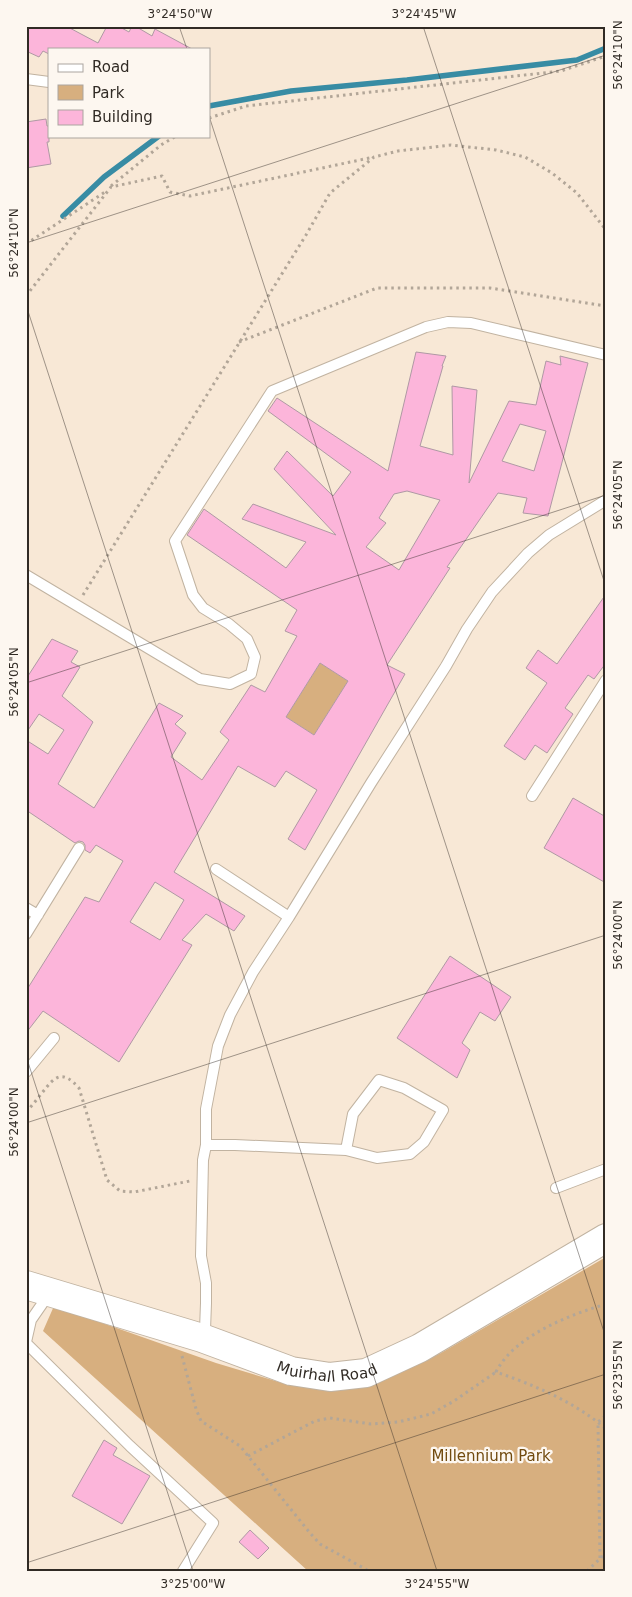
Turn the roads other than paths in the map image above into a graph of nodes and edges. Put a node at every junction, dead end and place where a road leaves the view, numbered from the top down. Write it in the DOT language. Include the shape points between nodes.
graph roads {
  1 [pos="26,79"];
  2 [pos="48,82"];
  3 [pos="606,355"];
  4 [pos="606,500"];
  5 [pos="26,575"];
  6 [pos="606,680"];
  7 [pos="532,796"];
  8 [pos="79,848"];
  9 [pos="216,869"];
  10 [pos="26,908"];
  11 [pos="38,916"];
  12 [pos="289,917"];
  13 [pos="26,934"];
  14 [pos="54,1038"];
  15 [pos="26,1072"];
  16 [pos="206,1145"];
  17 [pos="346,1150"];
  18 [pos="606,1169"];
  19 [pos="556,1188"];
  20 [pos="606,1238"];
  21 [pos="38,1289"];
  22 [pos="191,1336"];
  23 [pos="26,1342"];
  24 [pos="184,1571"];
  1 -- 2 [label="lane"];
  3 -- 5 [label="lane" via="471,323 448,322 426,327 272,391 175,541 193,595 203,608 247,639 255,657 250,674 230,684 200,679"];
  4 -- 12 [label="lane" via="542,541 492,592"];
  6 -- 7 [label="lane"];
  8 -- 11 [label="lane"];
  9 -- 12 [label="lane"];
  10 -- 11 [label="lane"];
  11 -- 13 [label="lane"];
  12 -- 16 [label="lane" via="253,972 218,1046 206,1108"];
  14 -- 15 [label="lane"];
  16 -- 17 [label="lane"];
  16 -- 22 [label="lane" via="201,1256 206,1283 205,1330"];
  17 -- 17 [label="lane" via="377,1158 410,1154 424,1142 443,1110 404,1088 379,1080 353,1114"];
  18 -- 19 [label="lane"];
  20 -- 22 [label="street, Muirhall Road" via="420,1348 366,1373 330,1377 291,1371"];
  21 -- 22 [label="street, Muirhall Road"];
  21 -- 23 [label="lane"];
  23 -- 24 [label="lane" via="213,1523"];
}
